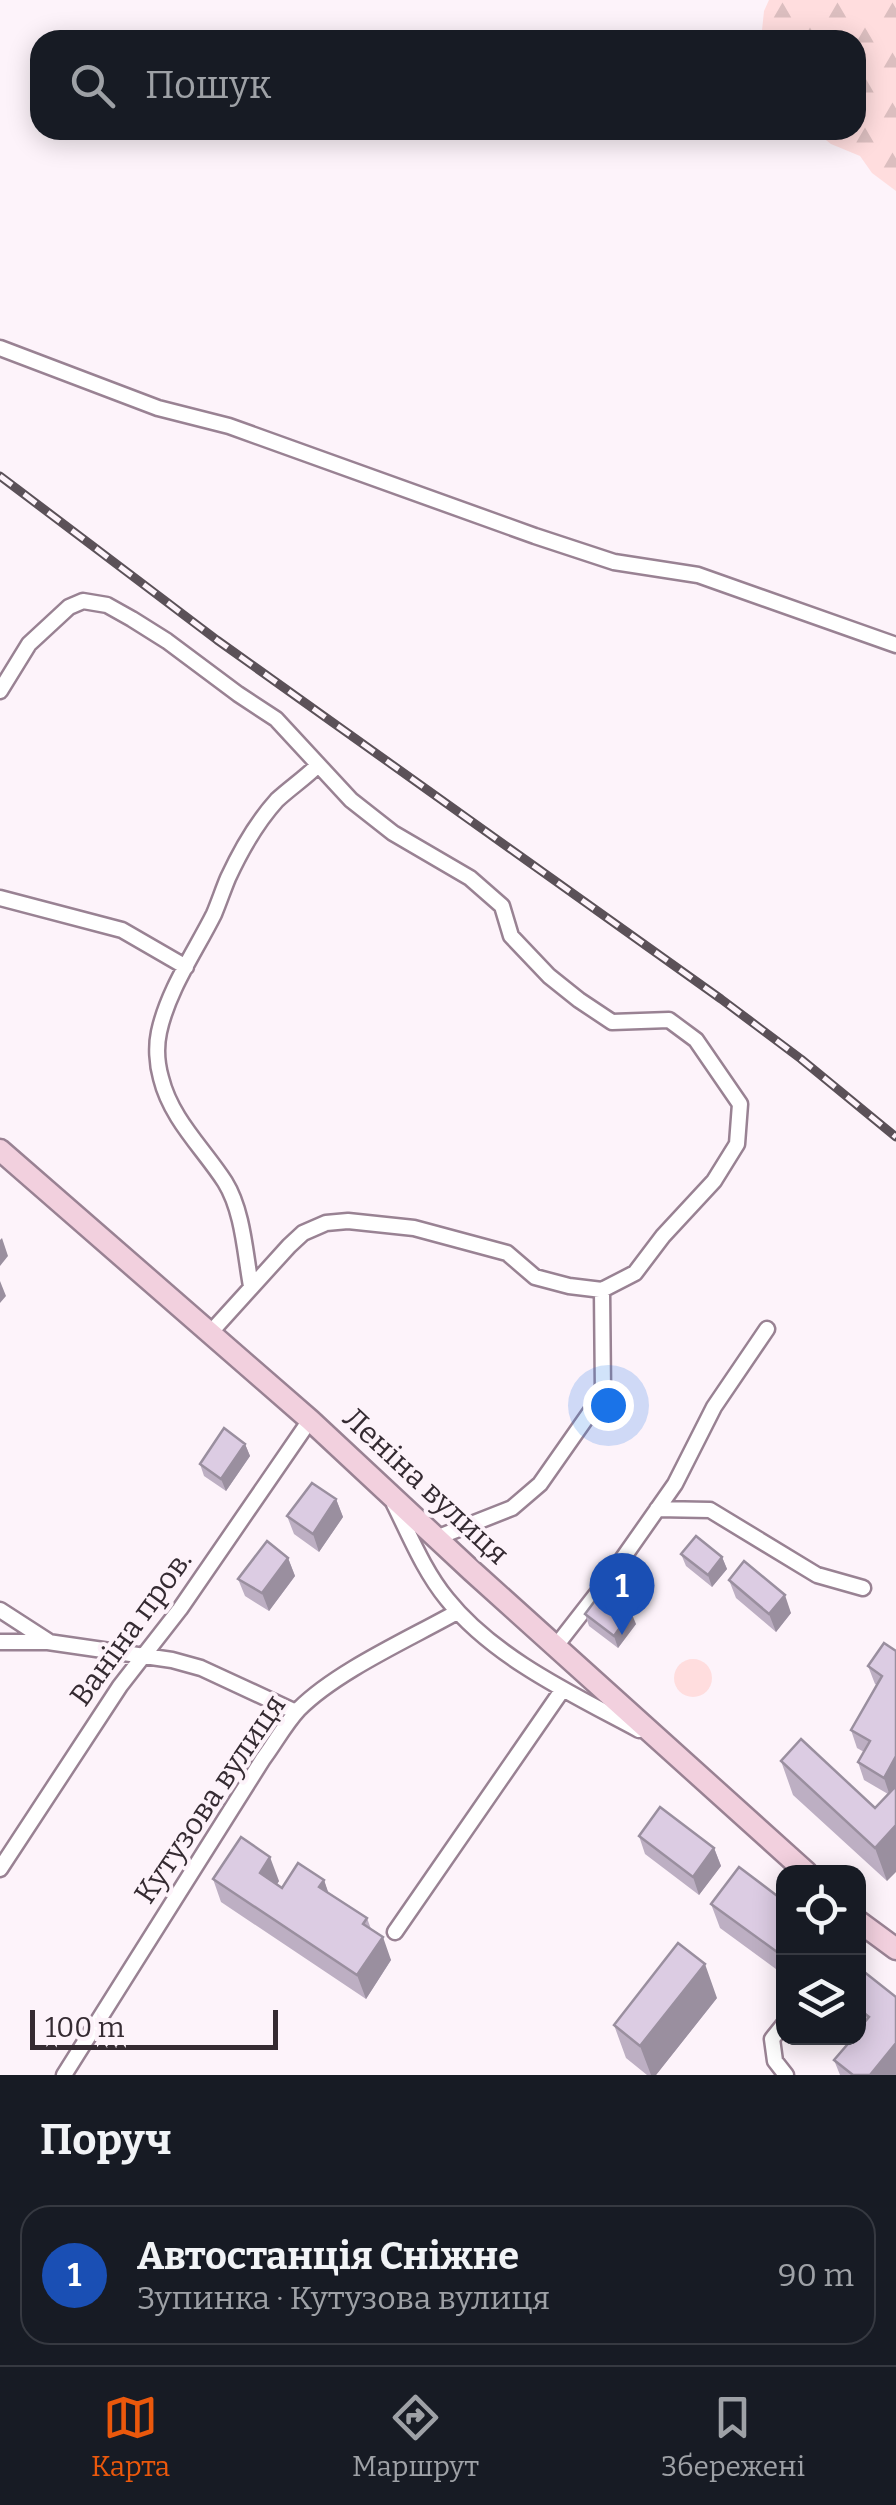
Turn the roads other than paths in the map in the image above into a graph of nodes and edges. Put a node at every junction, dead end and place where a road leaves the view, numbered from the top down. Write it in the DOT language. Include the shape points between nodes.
graph roads {
  1 [pos="0,348"];
  2 [pos="896,645"];
  3 [pos="0,690"];
  4 [pos="318,765"];
  5 [pos="0,898"];
  6 [pos="186,967"];
  7 [pos="0,1150"];
  8 [pos="251,1286"];
  9 [pos="602,1290"];
  10 [pos="768,1329"];
  11 [pos="211,1332"];
  12 [pos="310,1420"];
  13 [pos="390,1494"];
  14 [pos="658,1509"];
  15 [pos="436,1538"];
  16 [pos="863,1588"];
  17 [pos="0,1610"];
  18 [pos="457,1612"];
  19 [pos="0,1642"];
  20 [pos="48,1642"];
  21 [pos="556,1646"];
  22 [pos="142,1655"];
  23 [pos="563,1689"];
  24 [pos="296,1712"];
  25 [pos="662,1742"];
  26 [pos="798,1865"];
  27 [pos="0,1869"];
  28 [pos="866,1928"];
  29 [pos="396,1932"];
  30 [pos="896,1949"];
  31 [pos="776,2034"];
  32 [pos="64,2075"];
  33 [pos="786,2075"];
  1 -- 2 [label="street" via="598,557 698,575"];
  3 -- 4 [label="street" via="29,644 69,607 84,601 106,605 276,719"];
  4 -- 6 [label="street" via="260,824"];
  4 -- 9 [label="street" via="351,800 502,906 511,936 579,1000 612,1022 668,1020 696,1040 740,1104 737,1144 714,1181 634,1273"];
  5 -- 6 [label="street" via="122,930"];
  6 -- 8 [label="street" via="158,1036 160,1077 185,1128 227,1185"];
  7 -- 11 [label="main road, Леніна вулиця"];
  8 -- 9 [label="street" via="303,1232 348,1221 461,1239 508,1254 535,1277"];
  8 -- 11 [label="street"];
  9 -- 15 [label="street" via="603,1394 540,1484 512,1508"];
  10 -- 14 [label="street"];
  11 -- 12 [label="main road, Леніна вулиця"];
  12 -- 13 [label="main road, Леніна вулиця"];
  12 -- 22 [label="street, Ваніна пров."];
  13 -- 15 [label="main road, Леніна вулиця"];
  13 -- 18 [label="street" via="432,1580"];
  14 -- 16 [label="street" via="710,1510 817,1575"];
  14 -- 21 [label="street"];
  15 -- 21 [label="main road, Леніна вулиця"];
  17 -- 20 [label="street"];
  18 -- 23 [label="street"];
  18 -- 24 [label="street, Кутузова вулиця" via="349,1672"];
  19 -- 20 [label="street"];
  20 -- 22 [label="street"];
  21 -- 25 [label="main road, Леніна вулиця"];
  22 -- 24 [label="street" via="201,1668"];
  22 -- 27 [label="street, Ваніна пров."];
  23 -- 25 [label="street"];
  23 -- 29 [label="street"];
  24 -- 32 [label="street, Кутузова вулиця"];
  25 -- 26 [label="main road, Леніна вулиця"];
  28 -- 30 [label="main road"];
  31 -- 33 [label="street" via="776,2061"];
}
